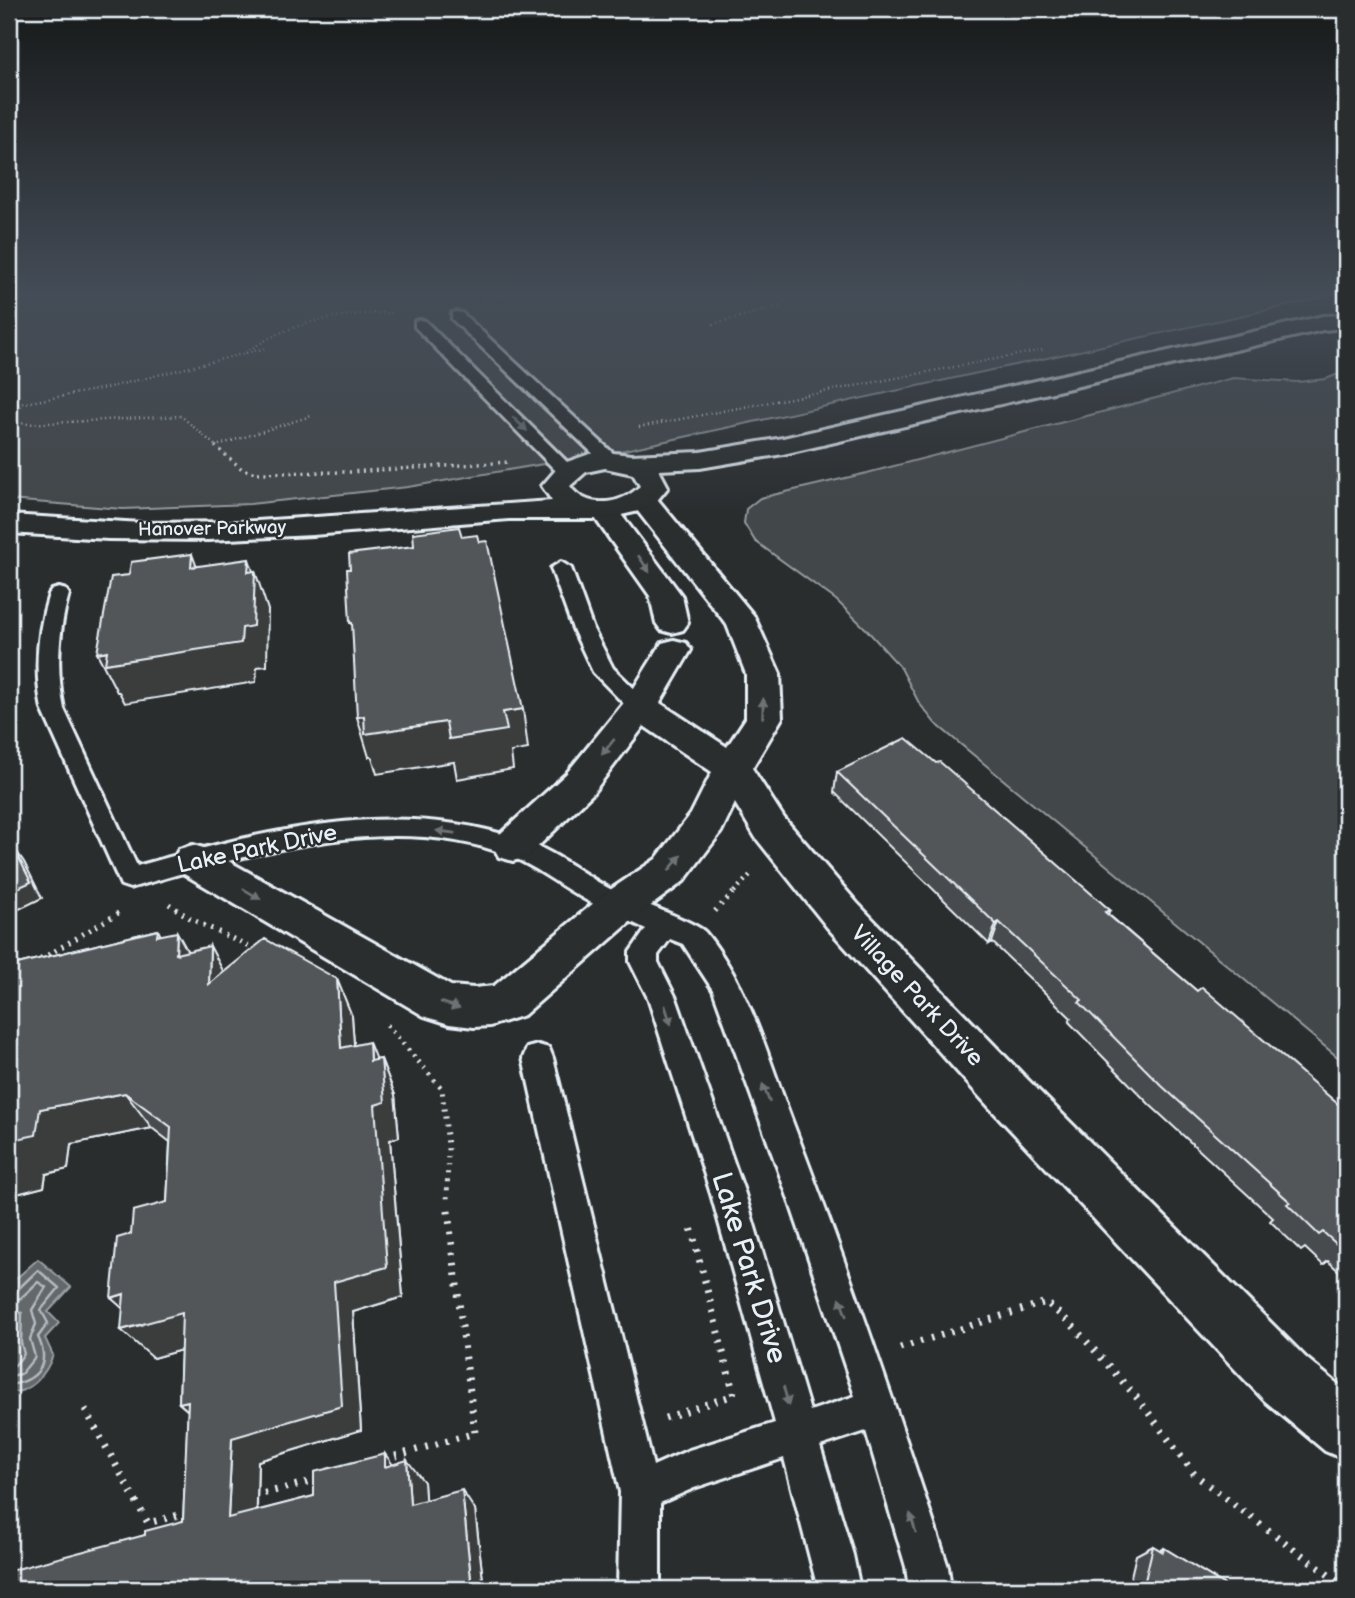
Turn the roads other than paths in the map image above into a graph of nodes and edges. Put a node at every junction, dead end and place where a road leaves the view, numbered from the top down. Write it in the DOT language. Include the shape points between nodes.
graph roads {
  1 [pos="460,366"];
  2 [pos="513,366"];
  3 [pos="1141,366"];
  4 [pos="783,446"];
  5 [pos="621,462"];
  6 [pos="563,474"];
  7 [pos="646,498"];
  8 [pos="596,510"];
  9 [pos="415,516"];
  10 [pos="9,524"];
  11 [pos="561,568"];
  12 [pos="59,594"];
  13 [pos="640,707"];
  14 [pos="733,768"];
  15 [pos="513,846"];
  16 [pos="192,860"];
  17 [pos="622,904"];
  18 [pos="665,925"];
  19 [pos="538,1058"];
  20 [pos="878,1408"];
  21 [pos="1346,1430"];
  22 [pos="796,1433"];
  23 [pos="640,1492"];
  24 [pos="639,1589"];
  25 [pos="839,1589"];
  26 [pos="930,1589"];
  1 -- 6 [label="lane, one-way"];
  2 -- 5 [label="lane"];
  3 -- 4 [label="street"];
  4 -- 5 [label="street" via="700,460"];
  4 -- 7 [label="street"];
  5 -- 6 [label="street, Hanover Parkway" via="586,463"];
  5 -- 7 [label="street" via="646,469 653,478 654,487"];
  6 -- 8 [label="street" via="556,486 560,496 570,504"];
  6 -- 9 [label="street, Hanover Parkway" via="495,498"];
  7 -- 8 [label="street, Hanover Parkway" via="622,508"];
  14 -- 7 [label="street, one-way" via="764,718 763,674 743,623"];
  8 -- 9 [label="street, Hanover Parkway" via="502,509"];
  8 -- 13 [label="street, one-way" via="666,596 673,637"];
  9 -- 10 [label="street, Hanover Parkway" via="219,531"];
  11 -- 13 [label="lane" via="604,672"];
  12 -- 16 [label="lane, Lake Park Drive" via="52,615 49,693 130,878"];
  13 -- 14 [label="street"];
  13 -- 15 [label="street, one-way" via="579,784"];
  17 -- 14 [label="street, one-way" via="670,870 707,822"];
  14 -- 21 [label="street, Village Park Drive" via="770,828 842,915 1285,1379"];
  15 -- 16 [label="lane, Lake Park Drive, one-way" via="434,830 349,830"];
  15 -- 17 [label="lane, Lake Park Drive"];
  16 -- 17 [label="street, one-way" via="440,1002 463,1009 487,1009 508,1001"];
  17 -- 18 [label="lane, Lake Park Drive"];
  20 -- 18 [label="lane, Lake Park Drive, one-way" via="726,985 693,936"];
  18 -- 22 [label="lane, Lake Park Drive, one-way" via="644,952 645,962 662,998 728,1194"];
  19 -- 23 [label="lane"];
  20 -- 22 [label="lane"];
  26 -- 20 [label="lane, Lake Park Drive, one-way"];
  22 -- 23 [label="lane"];
  22 -- 25 [label="lane, Lake Park Drive"];
  23 -- 24 [label="lane"];
}
